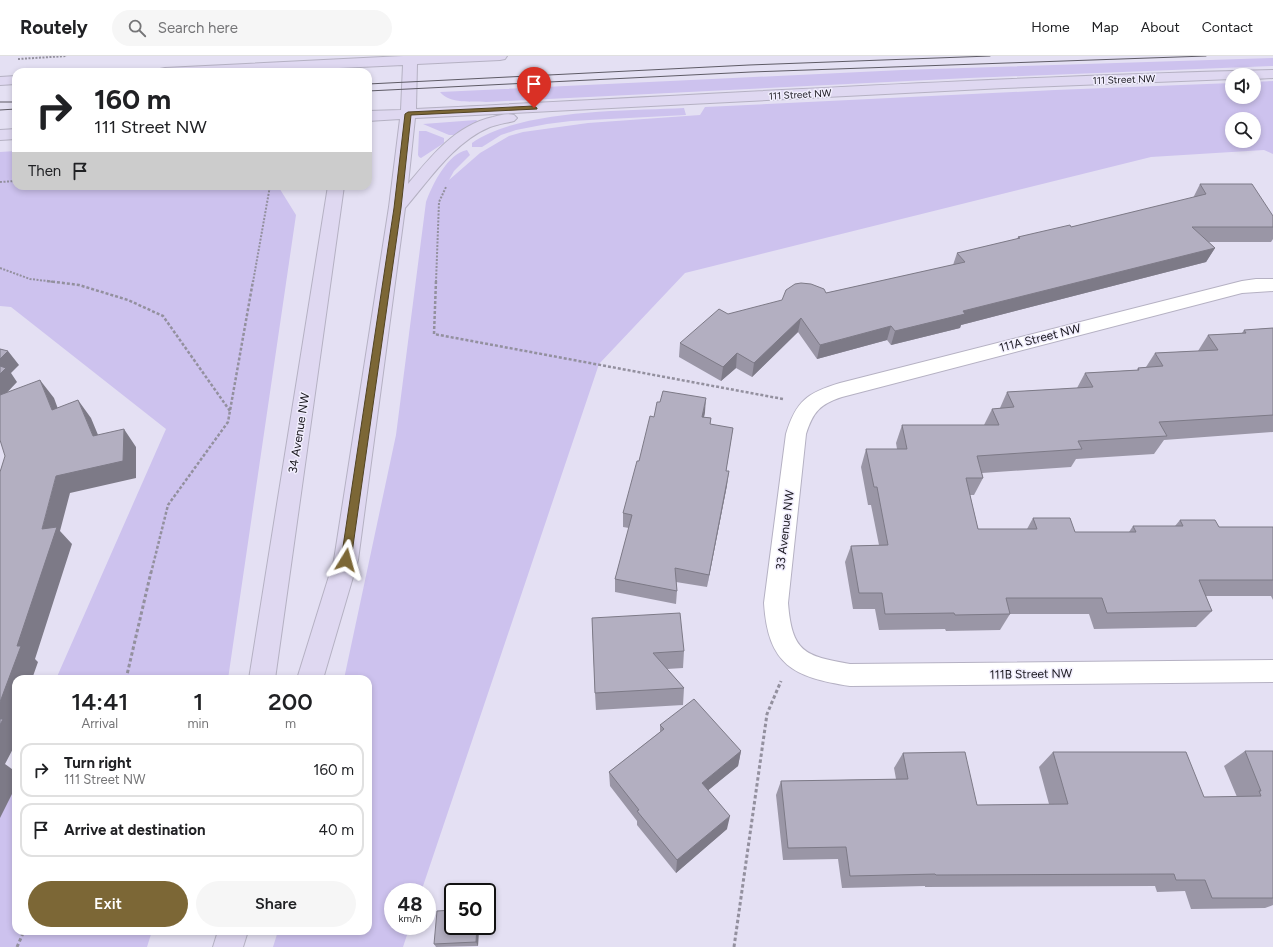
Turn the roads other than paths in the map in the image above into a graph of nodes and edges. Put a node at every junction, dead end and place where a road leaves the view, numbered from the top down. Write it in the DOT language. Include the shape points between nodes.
graph roads {
  1 [pos="262,56"];
  2 [pos="500,56"];
  3 [pos="410,58"];
  4 [pos="358,64"];
  5 [pos="189,68"];
  6 [pos="262,68"];
  7 [pos="1261,74"];
  8 [pos="1273,74"];
  9 [pos="1225,75"];
  10 [pos="12,80"];
  11 [pos="0,81"];
  12 [pos="549,107"];
  13 [pos="408,114"];
  14 [pos="372,116"];
  15 [pos="12,134"];
  16 [pos="0,135"];
  17 [pos="321,190"];
  18 [pos="335,190"];
  19 [pos="397,208"];
  20 [pos="331,209"];
  21 [pos="1273,285"];
  22 [pos="811,404"];
  23 [pos="792,656"];
  24 [pos="1273,671"];
  25 [pos="263,675"];
  26 [pos="311,675"];
  27 [pos="224,935"];
  28 [pos="232,935"];
  29 [pos="223,947"];
  30 [pos="228,947"];
  1 -- 5 [label="main road" via="232,63"];
  2 -- 3 [label="main road"];
  3 -- 4 [label="main road"];
  3 -- 13 [label="main road"];
  4 -- 6 [label="main road"];
  7 -- 8 [label="main road"];
  9 -- 12 [label="main road, 111 Street NW"];
  10 -- 11 [label="main road"];
  12 -- 13 [label="main road, 111 Street NW"];
  12 -- 19 [label="main road" via="482,125 461,138"];
  13 -- 14 [label="main road, 111 Street NW"];
  13 -- 19 [label="main road"];
  15 -- 16 [label="main road"];
  17 -- 20 [label="main road"];
  18 -- 20 [label="main road, 34 Avenue NW"];
  19 -- 26 [label="main road" via="346,560"];
  20 -- 25 [label="main road, 34 Avenue NW"];
  21 -- 22 [label="street, 111A Street NW" via="1242,287 840,390"];
  22 -- 23 [label="street, 33 Avenue NW" via="803,412 796,434 776,603 776,622 782,642"];
  23 -- 24 [label="street, 111B Street NW" via="810,666 850,675"];
  27 -- 29 [label="main road"];
  28 -- 30 [label="main road"];
}
